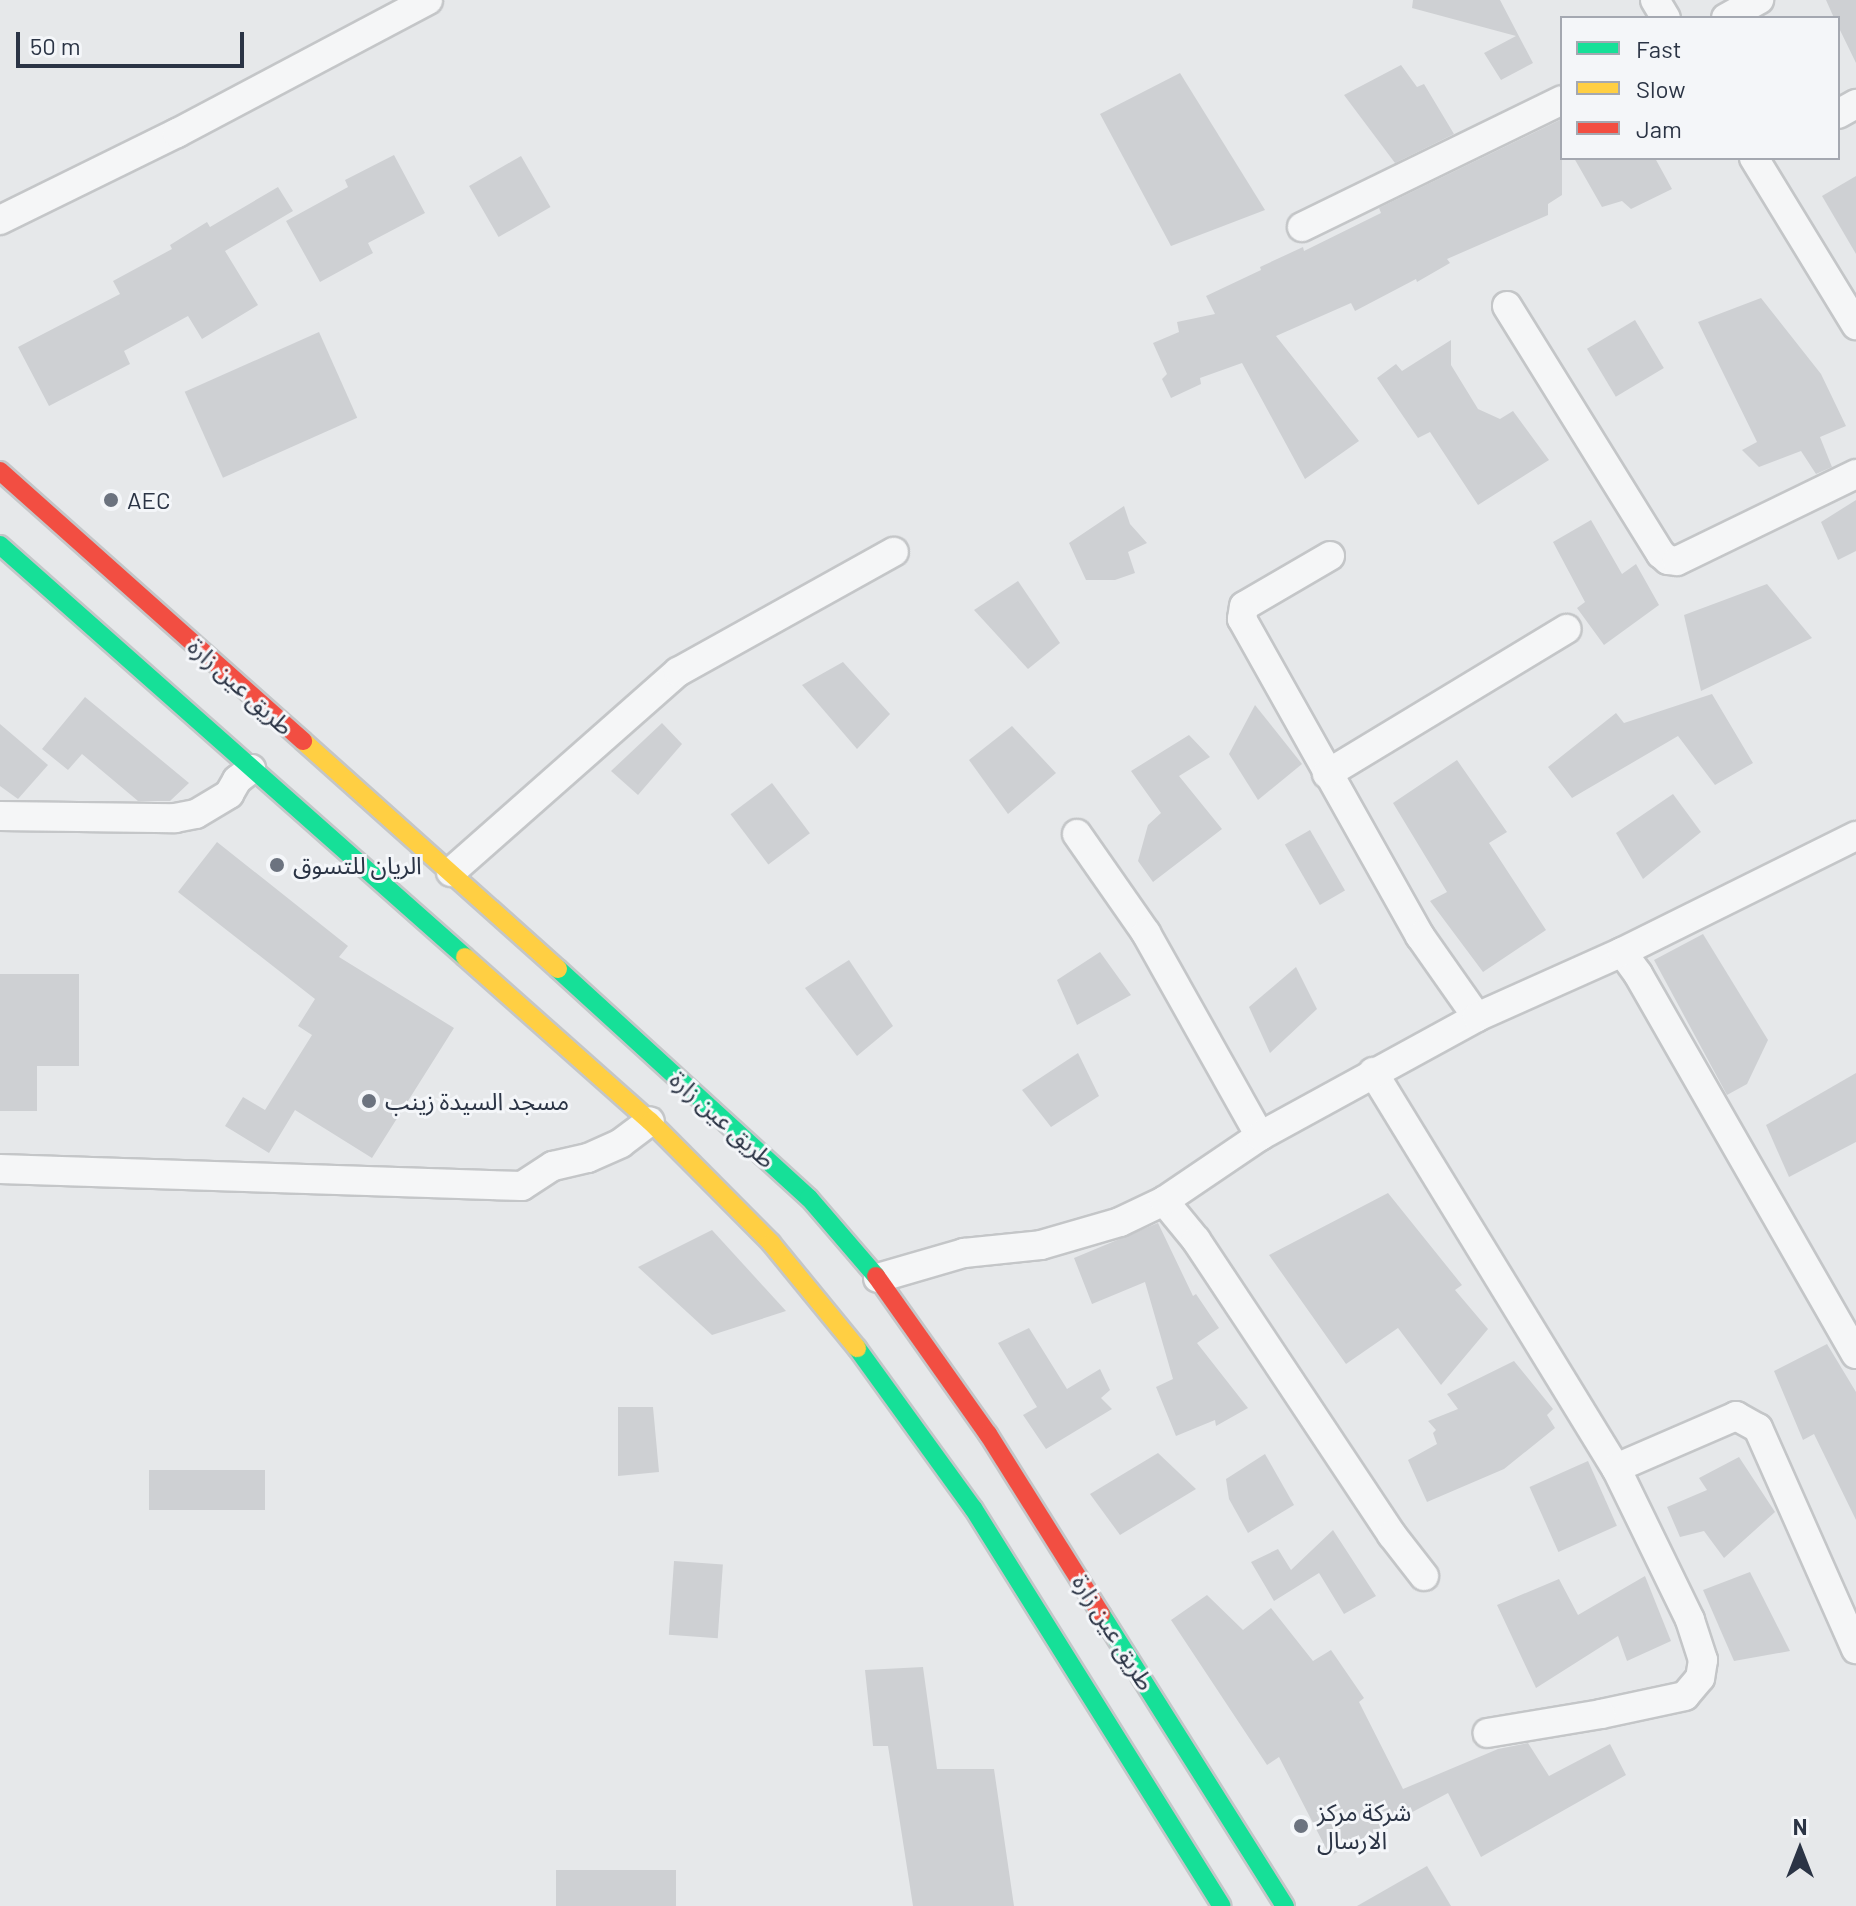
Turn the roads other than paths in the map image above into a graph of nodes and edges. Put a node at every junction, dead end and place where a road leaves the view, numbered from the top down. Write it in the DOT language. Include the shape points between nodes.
graph roads {
  1 [pos="428,0"];
  2 [pos="1759,0"];
  3 [pos="1730,16"];
  4 [pos="1560,101"];
  5 [pos="1755,160"];
  6 [pos="0,220"];
  7 [pos="1302,227"];
  8 [pos="1507,306"];
  9 [pos="1856,325"];
  10 [pos="0,471"];
  11 [pos="1856,474"];
  12 [pos="0,545"];
  13 [pos="894,552"];
  14 [pos="1330,556"];
  15 [pos="1566,629"];
  16 [pos="251,769"];
  17 [pos="1327,774"];
  18 [pos="0,816"];
  19 [pos="1077,834"];
  20 [pos="1856,836"];
  21 [pos="451,872"];
  22 [pos="1622,952"];
  23 [pos="1477,1017"];
  24 [pos="1373,1072"];
  25 [pos="650,1121"];
  26 [pos="1260,1136"];
  27 [pos="0,1169"];
  28 [pos="1164,1201"];
  29 [pos="878,1278"];
  30 [pos="1856,1354"];
  31 [pos="1616,1468"];
  32 [pos="1424,1576"];
  33 [pos="1856,1649"];
  34 [pos="1488,1733"];
  35 [pos="1222,1906"];
  36 [pos="1285,1906"];
  1 -- 6 [label="street"];
  2 -- 3 [label="street"];
  4 -- 7 [label="street"];
  5 -- 9 [label="street"];
  8 -- 11 [label="street" via="1668,560 1677,561"];
  10 -- 21 [label="main road, طريق عين زارة"];
  12 -- 16 [label="main road"];
  13 -- 21 [label="street" via="678,672"];
  14 -- 17 [label="street" via="1241,612"];
  15 -- 17 [label="street"];
  16 -- 18 [label="street" via="229,794 196,814 175,818"];
  16 -- 25 [label="main road"];
  17 -- 23 [label="street" via="1420,936"];
  19 -- 26 [label="street" via="1146,933"];
  20 -- 22 [label="street"];
  21 -- 29 [label="main road, طريق عين زارة" via="765,1156"];
  22 -- 23 [label="street"];
  22 -- 30 [label="street"];
  23 -- 24 [label="street"];
  24 -- 26 [label="street"];
  24 -- 31 [label="street"];
  25 -- 27 [label="street" via="621,1143 553,1166 522,1186"];
  25 -- 35 [label="main road" via="771,1243 926,1440"];
  26 -- 28 [label="street"];
  28 -- 29 [label="street" via="1081,1236 964,1253"];
  28 -- 32 [label="street" via="1196,1240"];
  29 -- 36 [label="main road, طريق عين زارة" via="1021,1483"];
  31 -- 33 [label="street" via="1736,1416 1758,1428"];
  31 -- 34 [label="street" via="1690,1620 1703,1660 1700,1678 1685,1696"];
}
